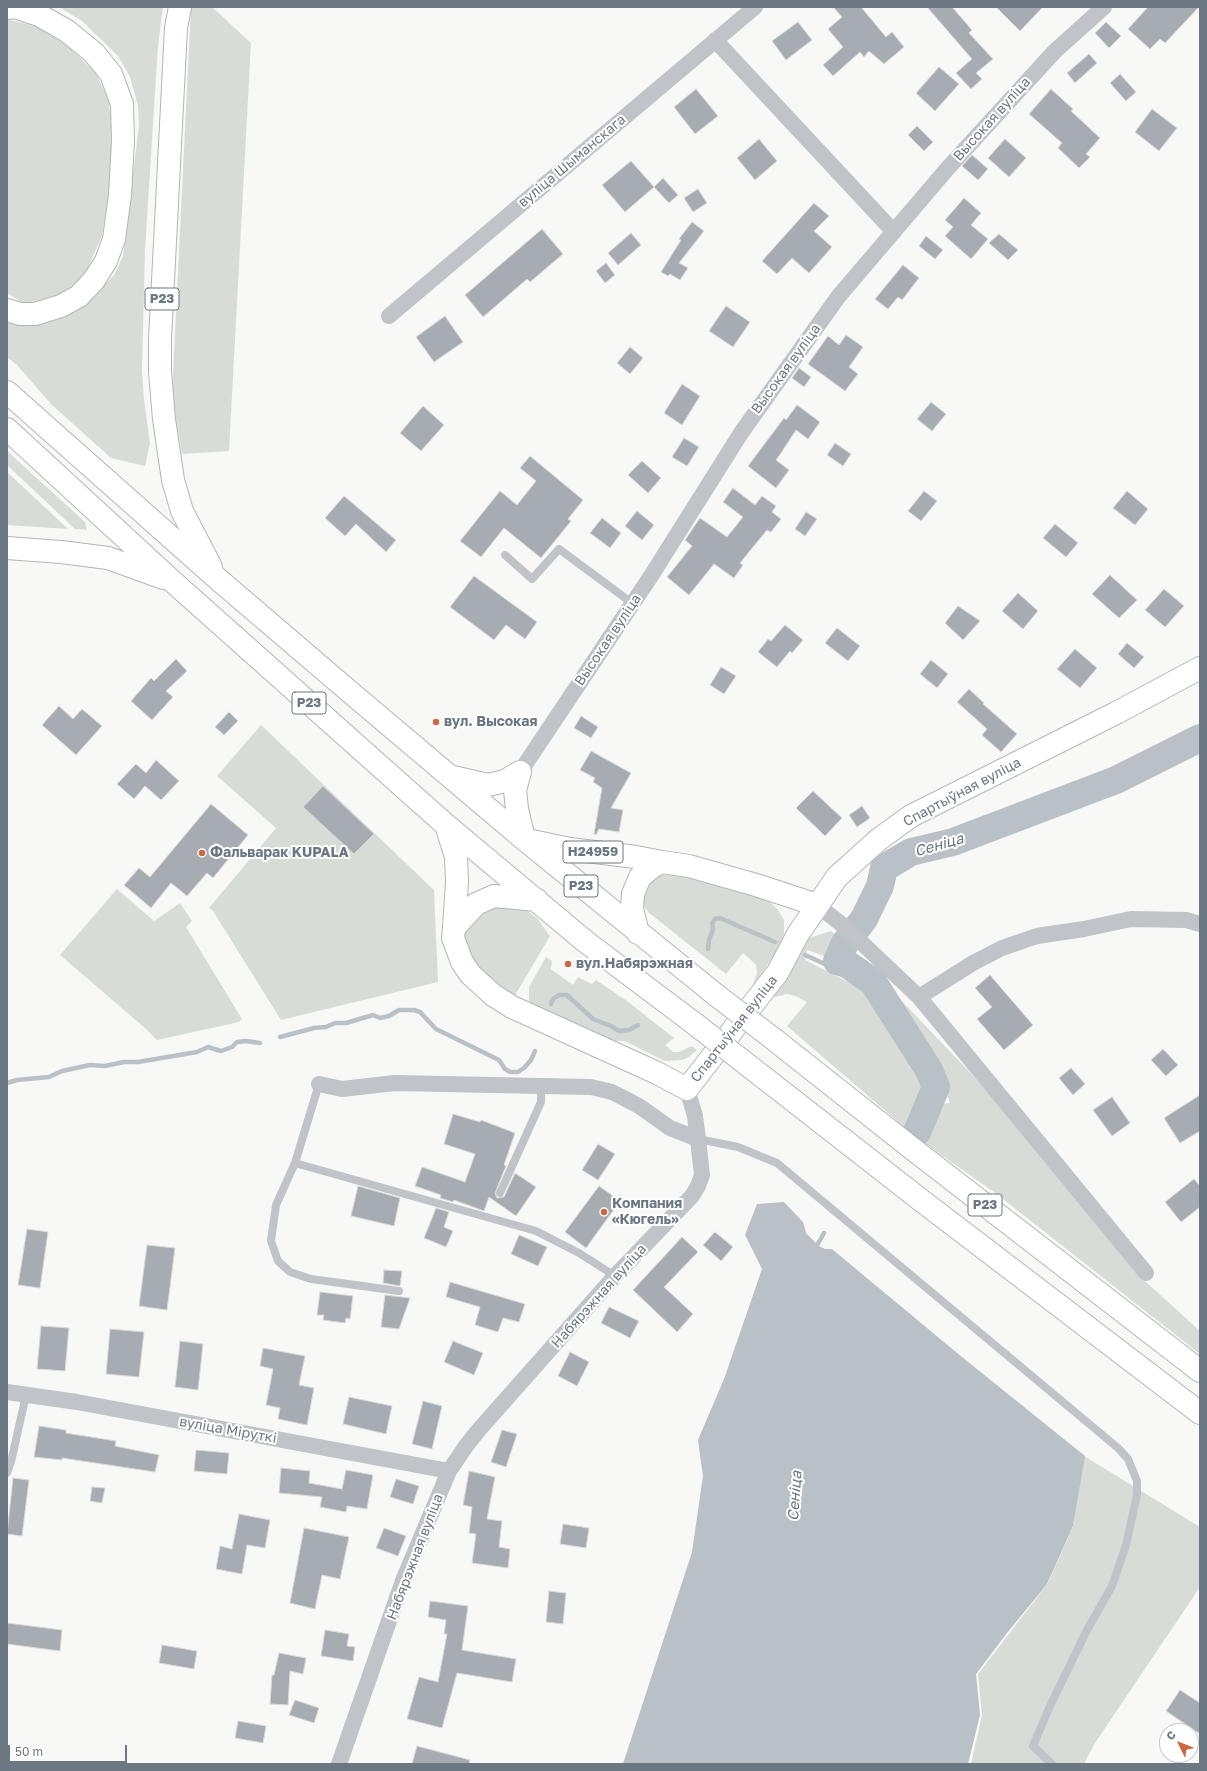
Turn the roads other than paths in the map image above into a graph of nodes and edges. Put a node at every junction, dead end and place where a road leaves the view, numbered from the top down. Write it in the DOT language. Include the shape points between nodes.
graph roads {
  1 [pos="180,7"];
  2 [pos="755,7"];
  3 [pos="1104,7"];
  4 [pos="7,8"];
  5 [pos="715,40"];
  6 [pos="894,232"];
  7 [pos="7,310"];
  8 [pos="389,316"];
  9 [pos="7,392"];
  10 [pos="7,429"];
  11 [pos="7,548"];
  12 [pos="505,555"];
  13 [pos="219,580"];
  14 [pos="172,581"];
  15 [pos="632,603"];
  16 [pos="1200,668"];
  17 [pos="520,772"];
  18 [pos="449,776"];
  19 [pos="446,825"];
  20 [pos="524,840"];
  21 [pos="662,862"];
  22 [pos="537,900"];
  23 [pos="817,905"];
  24 [pos="1200,924"];
  25 [pos="454,928"];
  26 [pos="638,933"];
  27 [pos="918,997"];
  28 [pos="318,1084"];
  29 [pos="541,1085"];
  30 [pos="686,1089"];
  31 [pos="698,1139"];
  32 [pos="295,1163"];
  33 [pos="500,1194"];
  34 [pos="1146,1273"];
  35 [pos="615,1276"];
  36 [pos="399,1291"];
  37 [pos="1200,1372"];
  38 [pos="7,1392"];
  39 [pos="26,1395"];
  40 [pos="1200,1413"];
  41 [pos="449,1471"];
  42 [pos="7,1473"];
  43 [pos="339,1764"];
  44 [pos="1052,1764"];
  1 -- 13 [label="main road, Р23" via="176,36 160,372 173,480 182,511"];
  2 -- 5 [label="street, вуліца Шыманскага"];
  3 -- 6 [label="street, Высокая вуліца" via="1055,51 947,169"];
  4 -- 7 [label="main road" via="39,15 67,31 94,53 111,74 122,104 123,141 114,238 106,261 94,280 80,296 61,306 35,314 20,314"];
  5 -- 6 [label="street"];
  5 -- 8 [label="street, вуліца Шыманскага"];
  6 -- 15 [label="street, Высокая вуліца" via="838,297 741,433"];
  9 -- 13 [label="main road, Р23"];
  10 -- 14 [label="main road, Р23"];
  11 -- 14 [label="main road, Р23" via="108,558"];
  12 -- 15 [label="lane" via="532,579 560,549"];
  13 -- 18 [label="main road, Р23"];
  14 -- 19 [label="main road, Р23"];
  15 -- 17 [label="street, Высокая вуліца"];
  16 -- 23 [label="main road, Спартыўная вуліца" via="911,816 878,840 837,877"];
  17 -- 18 [label="main road" via="504,781 488,785"];
  17 -- 20 [label="main road" via="515,790 516,809"];
  18 -- 20 [label="main road, Р23"];
  19 -- 22 [label="main road, Р23"];
  19 -- 25 [label="main road" via="456,857"];
  20 -- 21 [label="main road, Н24959"];
  20 -- 26 [label="main road, Р23"];
  21 -- 23 [label="main road, Н24959" via="689,866"];
  21 -- 26 [label="main road" via="640,877 633,894 632,910"];
  22 -- 25 [label="main road" via="494,896 476,904"];
  22 -- 40 [label="main road, Р23, bridge" via="586,942"];
  23 -- 27 [label="street"];
  23 -- 30 [label="main road, Спартыўная вуліца" via="778,972"];
  24 -- 27 [label="street" via="1186,920 1131,919 1037,936 996,951"];
  25 -- 30 [label="main road" via="453,938 462,962 470,974 493,995 512,1007 657,1072"];
  26 -- 37 [label="main road, Р23, bridge"];
  27 -- 34 [label="street"];
  28 -- 29 [label="street" via="342,1089 395,1083"];
  28 -- 32 [label="lane"];
  29 -- 31 [label="street" via="591,1087 612,1092 639,1106 670,1128"];
  29 -- 33 [label="lane" via="541,1102"];
  30 -- 31 [label="street, Набярэжная вуліца" via="695,1116"];
  31 -- 35 [label="street, Набярэжная вуліца" via="702,1175 692,1196"];
  31 -- 44 [label="lane" via="738,1147 777,1163 1128,1459 1137,1481 1137,1495 1126,1544 1112,1586 1087,1630 1033,1746"];
  32 -- 35 [label="lane" via="536,1231 579,1253"];
  32 -- 36 [label="lane" via="276,1205 270,1241 278,1261 290,1272 311,1279"];
  35 -- 41 [label="street, Набярэжная вуліца" via="477,1432"];
  38 -- 39 [label="street, вуліца Міруткі"];
  39 -- 41 [label="street, вуліца Міруткі" via="77,1402"];
  39 -- 42 [label="lane"];
  41 -- 43 [label="street, Набярэжная вуліца" via="404,1578"];
}
